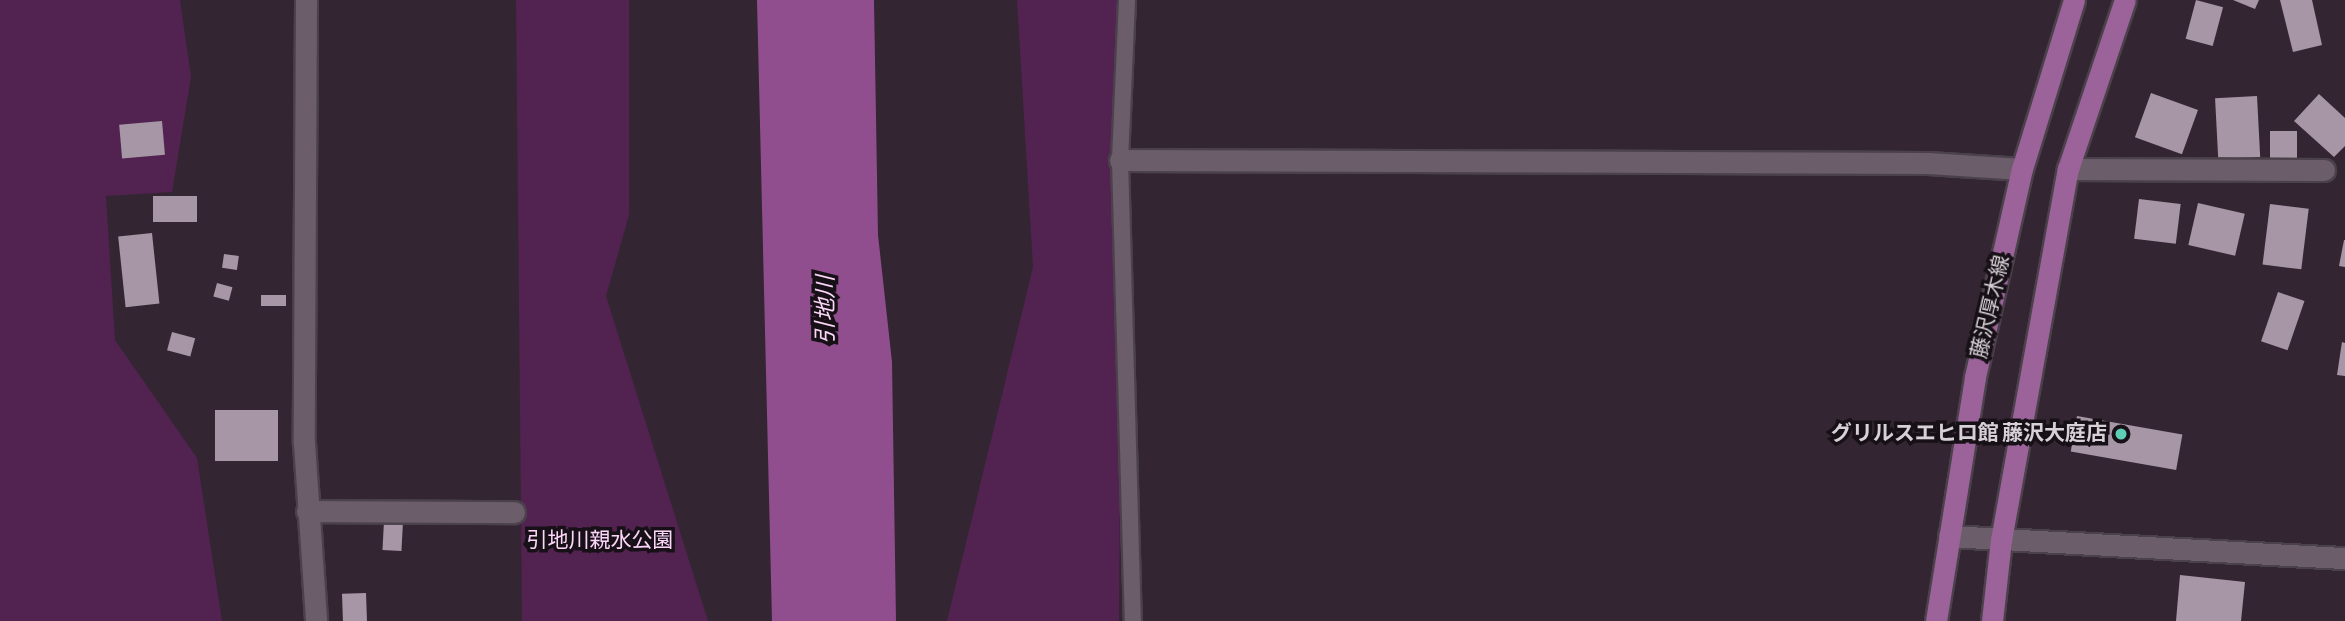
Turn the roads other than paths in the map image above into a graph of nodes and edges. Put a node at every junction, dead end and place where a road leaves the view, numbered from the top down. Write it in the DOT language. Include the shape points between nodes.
graph roads {
  1 [pos="306,0"];
  2 [pos="1127,0"];
  3 [pos="2074,0"];
  4 [pos="2125,0"];
  5 [pos="1120,160"];
  6 [pos="2022,169"];
  7 [pos="2068,169"];
  8 [pos="2324,170"];
  9 [pos="307,511"];
  10 [pos="514,512"];
  11 [pos="1949,536"];
  12 [pos="2001,540"];
  13 [pos="2345,558"];
  14 [pos="316,621"];
  15 [pos="1133,621"];
  16 [pos="1936,621"];
  17 [pos="1992,621"];
  1 -- 9 [label="street" via="302,133"];
  2 -- 5 [label="lane"];
  3 -- 6 [label="main road, 藤沢厚木線"];
  4 -- 7 [label="main road"];
  5 -- 6 [label="street" via="1928,163"];
  5 -- 15 [label="lane"];
  6 -- 11 [label="main road, 藤沢厚木線" via="1975,377"];
  7 -- 8 [label="street"];
  7 -- 12 [label="main road"];
  9 -- 10 [label="street"];
  9 -- 14 [label="street"];
  11 -- 12 [label="street"];
  11 -- 16 [label="main road, 藤沢厚木線"];
  12 -- 13 [label="street"];
  12 -- 17 [label="main road"];
}
